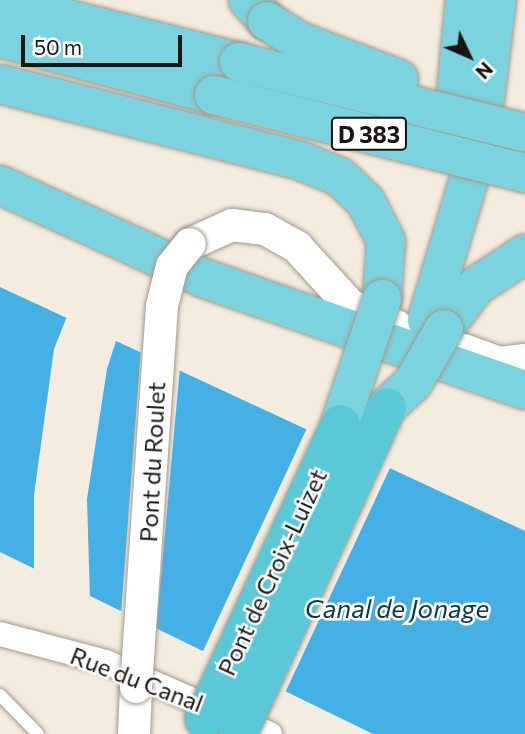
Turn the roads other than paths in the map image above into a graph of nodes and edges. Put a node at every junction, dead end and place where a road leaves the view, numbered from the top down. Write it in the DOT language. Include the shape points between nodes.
graph roads {
  1 [pos="464,0"];
  2 [pos="497,0"];
  3 [pos="0,2"];
  4 [pos="258,11"];
  5 [pos="0,38"];
  6 [pos="0,84"];
  7 [pos="525,118"];
  8 [pos="525,133"];
  9 [pos="525,173"];
  10 [pos="0,185"];
  11 [pos="525,254"];
  12 [pos="414,314"];
  13 [pos="488,358"];
  14 [pos="525,360"];
  15 [pos="525,373"];
  16 [pos="525,390"];
  17 [pos="0,634"];
  18 [pos="0,695"];
  19 [pos="221,727"];
  20 [pos="38,734"];
  21 [pos="134,734"];
  22 [pos="270,734"];
  1 -- 12 [label="highway" via="453,135"];
  2 -- 12 [label="highway" via="480,142"];
  3 -- 8 [label="highway, D 383, bridge"];
  4 -- 7 [label="highway, bridge" via="299,41 373,70"];
  5 -- 9 [label="highway, D 383, bridge"];
  6 -- 12 [label="highway" via="326,170 354,187 376,217"];
  10 -- 16 [label="highway" via="203,278"];
  11 -- 12 [label="highway"];
  12 -- 19 [label="highway, Pont de Croix-Luizet, bridge" via="340,424"];
  12 -- 19 [label="highway, Pont de Croix-Luizet, bridge" via="413,383 387,407"];
  13 -- 14 [label="street"];
  13 -- 15 [label="street"];
  13 -- 21 [label="street, Pont du Roulet, bridge" via="366,315 334,289 297,247 265,229 232,225 190,244 172,266 162,306"];
  17 -- 22 [label="street, Rue du Canal" via="118,667"];
  18 -- 20 [label="lane"];
}
